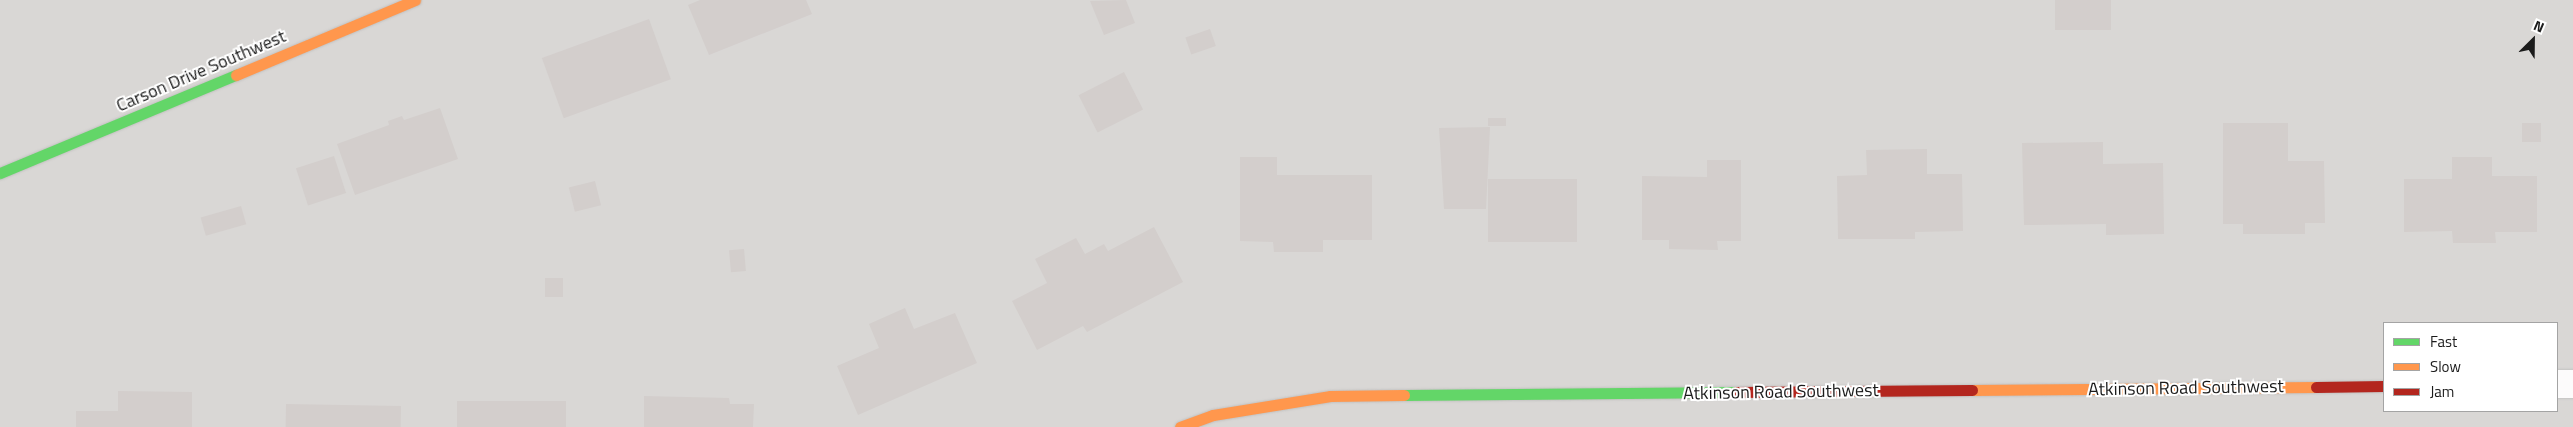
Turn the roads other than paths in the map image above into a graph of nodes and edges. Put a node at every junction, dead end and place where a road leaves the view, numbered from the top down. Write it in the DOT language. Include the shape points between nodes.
graph roads {
  1 [pos="415,0"];
  2 [pos="0,174"];
  3 [pos="2558,384"];
  4 [pos="2573,384"];
  5 [pos="2383,386"];
  6 [pos="1180,427"];
  1 -- 2 [label="street, Carson Drive Southwest"];
  3 -- 4 [label="street"];
  5 -- 6 [label="street, Atkinson Road Southwest" via="1330,396 1213,415"];
}
